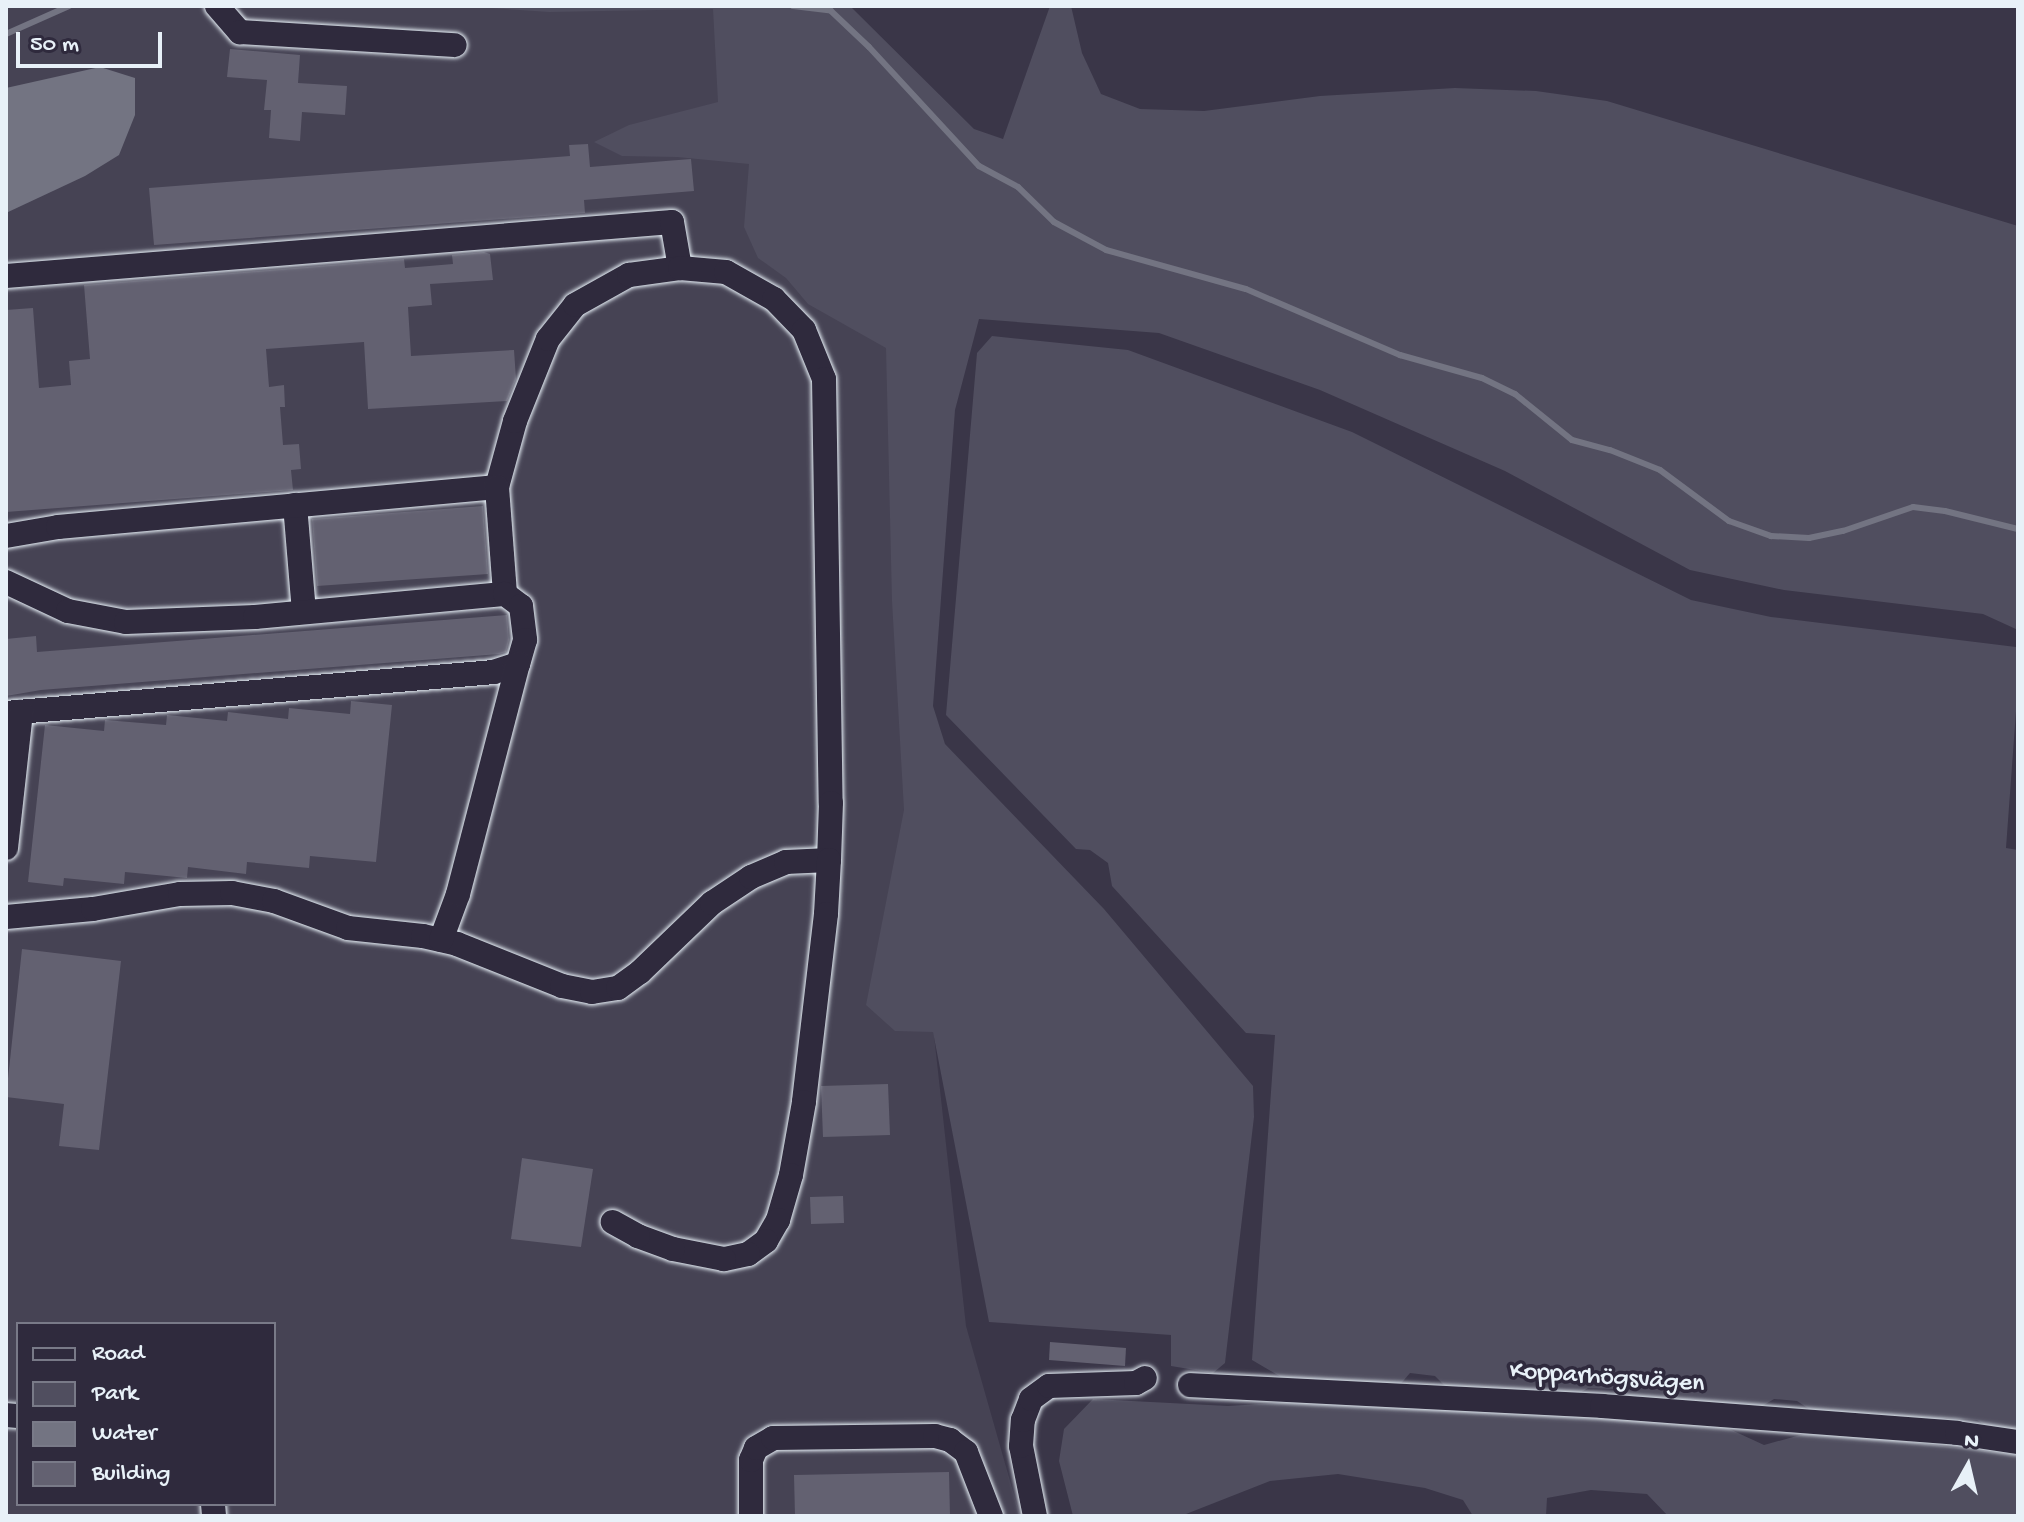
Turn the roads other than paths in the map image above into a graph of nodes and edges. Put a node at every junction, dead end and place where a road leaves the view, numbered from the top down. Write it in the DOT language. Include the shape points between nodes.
graph roads {
  1 [pos="217,6"];
  2 [pos="455,45"];
  3 [pos="680,268"];
  4 [pos="6,276"];
  5 [pos="497,487"];
  6 [pos="295,505"];
  7 [pos="6,536"];
  8 [pos="6,582"];
  9 [pos="505,594"];
  10 [pos="304,612"];
  11 [pos="518,664"];
  12 [pos="13,713"];
  13 [pos="6,848"];
  14 [pos="829,860"];
  15 [pos="6,917"];
  16 [pos="441,940"];
  17 [pos="613,1222"];
  18 [pos="1145,1378"];
  19 [pos="1190,1385"];
  20 [pos="2018,1442"];
  21 [pos="751,1516"];
  22 [pos="991,1516"];
  23 [pos="1035,1516"];
  1 -- 2 [label="street" via="240,32"];
  3 -- 4 [label="street" via="672,222"];
  3 -- 5 [label="street" via="629,275 575,305 548,339 515,421"];
  3 -- 14 [label="street" via="726,272 774,299 804,330 824,379"];
  5 -- 6 [label="street"];
  5 -- 9 [label="street"];
  6 -- 7 [label="street"];
  6 -- 10 [label="street"];
  8 -- 10 [label="street" via="68,611 126,622"];
  9 -- 10 [label="street"];
  9 -- 11 [label="street" via="521,606 525,640"];
  11 -- 12 [label="street" via="494,672"];
  11 -- 16 [label="street" via="458,894"];
  12 -- 13 [label="street"];
  14 -- 16 [label="street" via="786,862 751,877 712,903 618,988 592,992 562,986"];
  14 -- 17 [label="street" via="804,1102 791,1175 766,1241 748,1254 724,1259 673,1249"];
  15 -- 16 [label="street" via="180,894 232,893 274,901 348,928"];
  18 -- 23 [label="street" via="1136,1383 1049,1386 1031,1399 1021,1446"];
  19 -- 20 [label="street, Kopparhögsvägen" via="1616,1407"];
  21 -- 22 [label="street" via="751,1460 756,1448 773,1438 935,1436 966,1452"];
}
